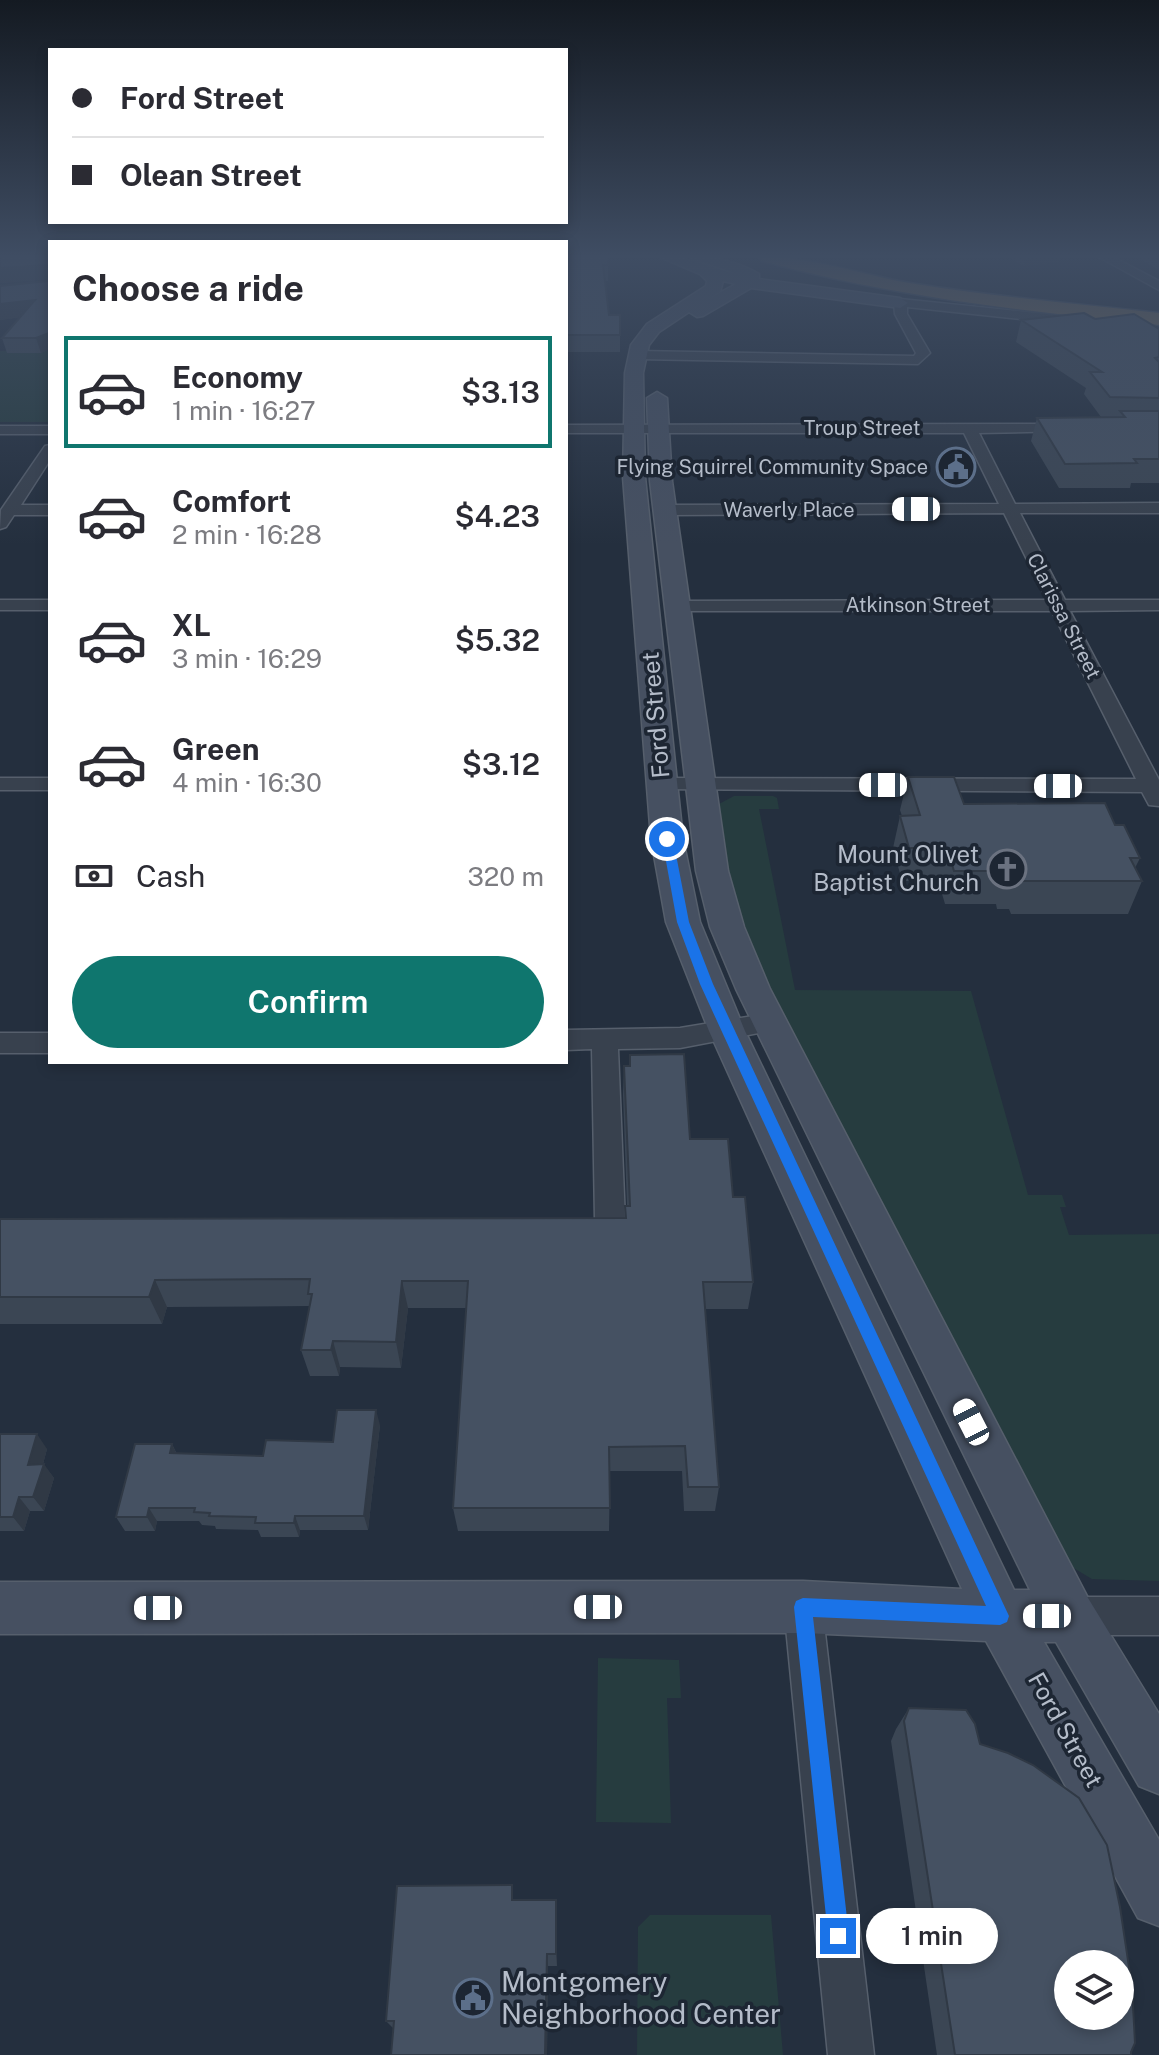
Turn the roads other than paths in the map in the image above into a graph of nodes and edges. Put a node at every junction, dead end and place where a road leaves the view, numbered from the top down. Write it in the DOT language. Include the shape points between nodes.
graph roads {
  1 [pos="648,353"];
  2 [pos="650,353"];
  3 [pos="923,353"];
  4 [pos="647,356"];
  5 [pos="969,428"];
  6 [pos="1080,428"];
  7 [pos="568,429"];
  8 [pos="646,429"];
  9 [pos="0,430"];
  10 [pos="48,430"];
  11 [pos="48,452"];
  12 [pos="1010,508"];
  13 [pos="1159,508"];
  14 [pos="48,510"];
  15 [pos="665,510"];
  16 [pos="5,517"];
  17 [pos="0,605"];
  18 [pos="48,605"];
  19 [pos="1059,605"];
  20 [pos="1159,605"];
  21 [pos="678,606"];
  22 [pos="0,784"];
  23 [pos="48,784"];
  24 [pos="663,784"];
  25 [pos="700,785"];
  26 [pos="1156,792"];
  27 [pos="771,1022"];
  28 [pos="727,1031"];
  29 [pos="568,1040"];
  30 [pos="605,1040"];
  31 [pos="0,1043"];
  32 [pos="48,1043"];
  33 [pos="610,1220"];
  34 [pos="803,1607"];
  35 [pos="0,1608"];
  36 [pos="1000,1616"];
  37 [pos="1070,1616"];
  38 [pos="1159,1616"];
  39 [pos="1159,1766"];
  40 [pos="1159,1897"];
  41 [pos="851,2055"];
  1 -- 4 [label="main road"];
  2 -- 4 [label="main road"];
  3 -- 4 [label="street" via="918,360"];
  4 -- 8 [label="main road, Ford Street"];
  5 -- 6 [label="street, Troup Street"];
  5 -- 8 [label="street, Troup Street"];
  5 -- 12 [label="street, Clarissa Street"];
  7 -- 8 [label="street, Troup Street"];
  8 -- 15 [label="main road, Ford Street"];
  8 -- 24 [label="main road, Ford Street" via="634,477"];
  9 -- 10 [label="street"];
  11 -- 16 [label="street"];
  12 -- 13 [label="street, Waverly Place"];
  12 -- 15 [label="street, Waverly Place"];
  12 -- 19 [label="street, Clarissa Street"];
  14 -- 16 [label="street"];
  15 -- 21 [label="main road, Ford Street"];
  17 -- 18 [label="street"];
  19 -- 20 [label="street, Atkinson Street"];
  19 -- 21 [label="street, Atkinson Street"];
  19 -- 26 [label="street, Clarissa Street"];
  21 -- 25 [label="main road, Ford Street"];
  22 -- 23 [label="street"];
  24 -- 25 [label="street"];
  24 -- 28 [label="main road, Ford Street" via="683,922"];
  25 -- 26 [label="street"];
  25 -- 27 [label="main road, Ford Street" via="718,899"];
  27 -- 28 [label="street"];
  27 -- 37 [label="main road, Ford Street"];
  28 -- 30 [label="street"];
  28 -- 36 [label="main road, Ford Street"];
  29 -- 30 [label="street"];
  30 -- 33 [label="street"];
  31 -- 32 [label="street"];
  34 -- 35 [label="main road"];
  34 -- 36 [label="main road"];
  34 -- 41 [label="street"];
  36 -- 37 [label="main road"];
  36 -- 40 [label="main road, Ford Street"];
  37 -- 38 [label="street"];
  37 -- 39 [label="main road, Ford Street"];
}
